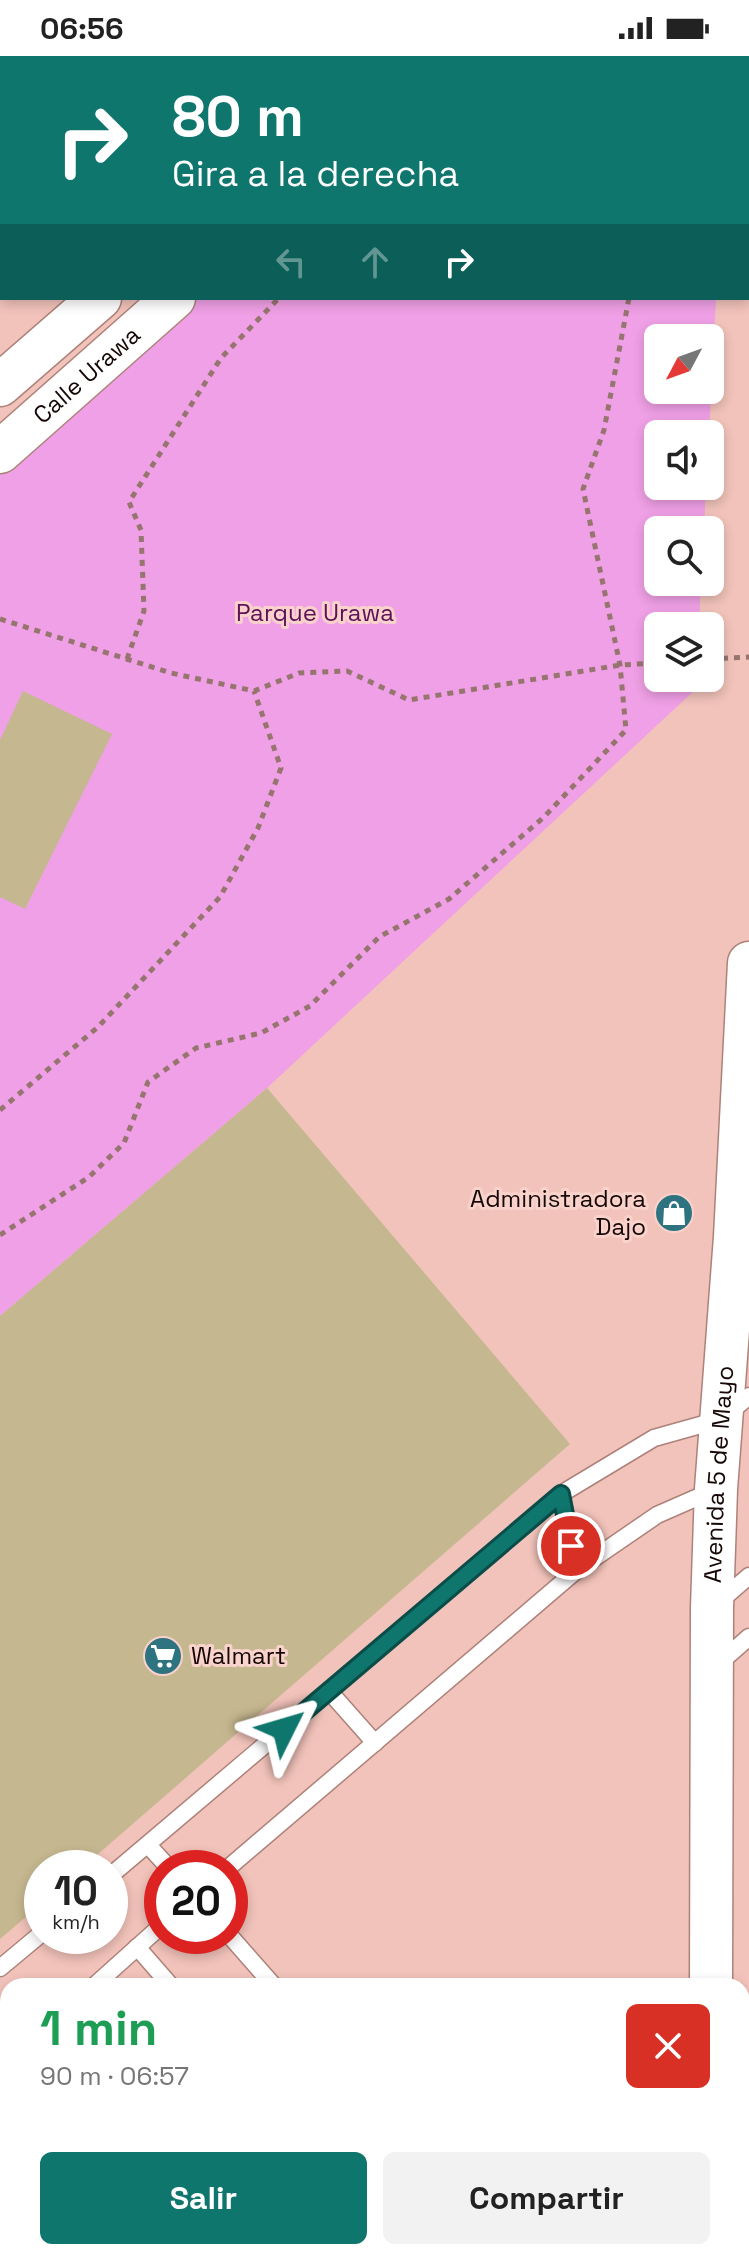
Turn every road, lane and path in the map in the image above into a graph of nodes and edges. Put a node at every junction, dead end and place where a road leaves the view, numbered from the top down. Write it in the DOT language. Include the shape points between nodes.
graph roads {
  1 [pos="98,300"];
  2 [pos="172,300"];
  3 [pos="277,300"];
  4 [pos="629,300"];
  5 [pos="0,385"];
  6 [pos="0,452"];
  7 [pos="0,619"];
  8 [pos="749,657"];
  9 [pos="724,658"];
  10 [pos="127,659"];
  11 [pos="644,664"];
  12 [pos="620,665"];
  13 [pos="254,691"];
  14 [pos="749,963"];
  15 [pos="747,1061"];
  16 [pos="0,1110"];
  17 [pos="744,1148"];
  18 [pos="0,1235"];
  19 [pos="742,1237"];
  20 [pos="735,1407"];
  21 [pos="716,1489"];
  22 [pos="561,1494"];
  23 [pos="577,1570"];
  24 [pos="749,1576"];
  25 [pos="712,1608"];
  26 [pos="749,1637"];
  27 [pos="712,1669"];
  28 [pos="329,1691"];
  29 [pos="375,1743"];
  30 [pos="148,1845"];
  31 [pos="153,1850"];
  32 [pos="248,1851"];
  33 [pos="128,1861"];
  34 [pos="144,1941"];
  35 [pos="137,1947"];
  36 [pos="24,1948"];
  37 [pos="246,1954"];
  38 [pos="0,1968"];
  39 [pos="103,1978"];
  40 [pos="164,1978"];
  41 [pos="267,1978"];
  42 [pos="711,1978"];
  1 -- 5 [label="main road, Calle Urawa"];
  2 -- 6 [label="main road, Calle Urawa"];
  3 -- 10 [label="path" via="221,358 129,502 141,530 144,611"];
  4 -- 12 [label="path" via="604,430 583,489"];
  7 -- 10 [label="path"];
  8 -- 9 [label="path"];
  10 -- 13 [label="path"];
  11 -- 12 [label="path"];
  12 -- 13 [label="path" via="409,700 347,671 299,673"];
  12 -- 18 [label="path" via="626,730 544,817 449,899 379,937 310,1006 261,1033 196,1048 148,1082 124,1143 89,1177"];
  13 -- 16 [label="path" via="281,768 258,828 220,897 98,1027"];
  14 -- 15 [label="main road, Avenida 5 de Mayo"];
  15 -- 17 [label="main road, Avenida 5 de Mayo"];
  17 -- 19 [label="main road, Avenida 5 de Mayo"];
  19 -- 20 [label="main road, Avenida 5 de Mayo"];
  20 -- 21 [label="main road, Avenida 5 de Mayo"];
  20 -- 22 [label="lane" via="654,1438"];
  21 -- 23 [label="lane" via="657,1515"];
  21 -- 25 [label="main road, Avenida 5 de Mayo"];
  22 -- 23 [label="lane"];
  22 -- 28 [label="lane"];
  23 -- 29 [label="lane"];
  24 -- 25 [label="lane"];
  25 -- 27 [label="main road, Avenida 5 de Mayo"];
  26 -- 27 [label="lane"];
  27 -- 42 [label="main road, Avenida 5 de Mayo"];
  28 -- 29 [label="lane"];
  28 -- 30 [label="lane"];
  29 -- 32 [label="lane"];
  30 -- 31 [label="lane"];
  30 -- 33 [label="lane"];
  34 -- 35 [label="lane"];
  35 -- 39 [label="lane"];
  35 -- 40 [label="lane"];
  36 -- 38 [label="lane"];
  37 -- 41 [label="lane"];
}
